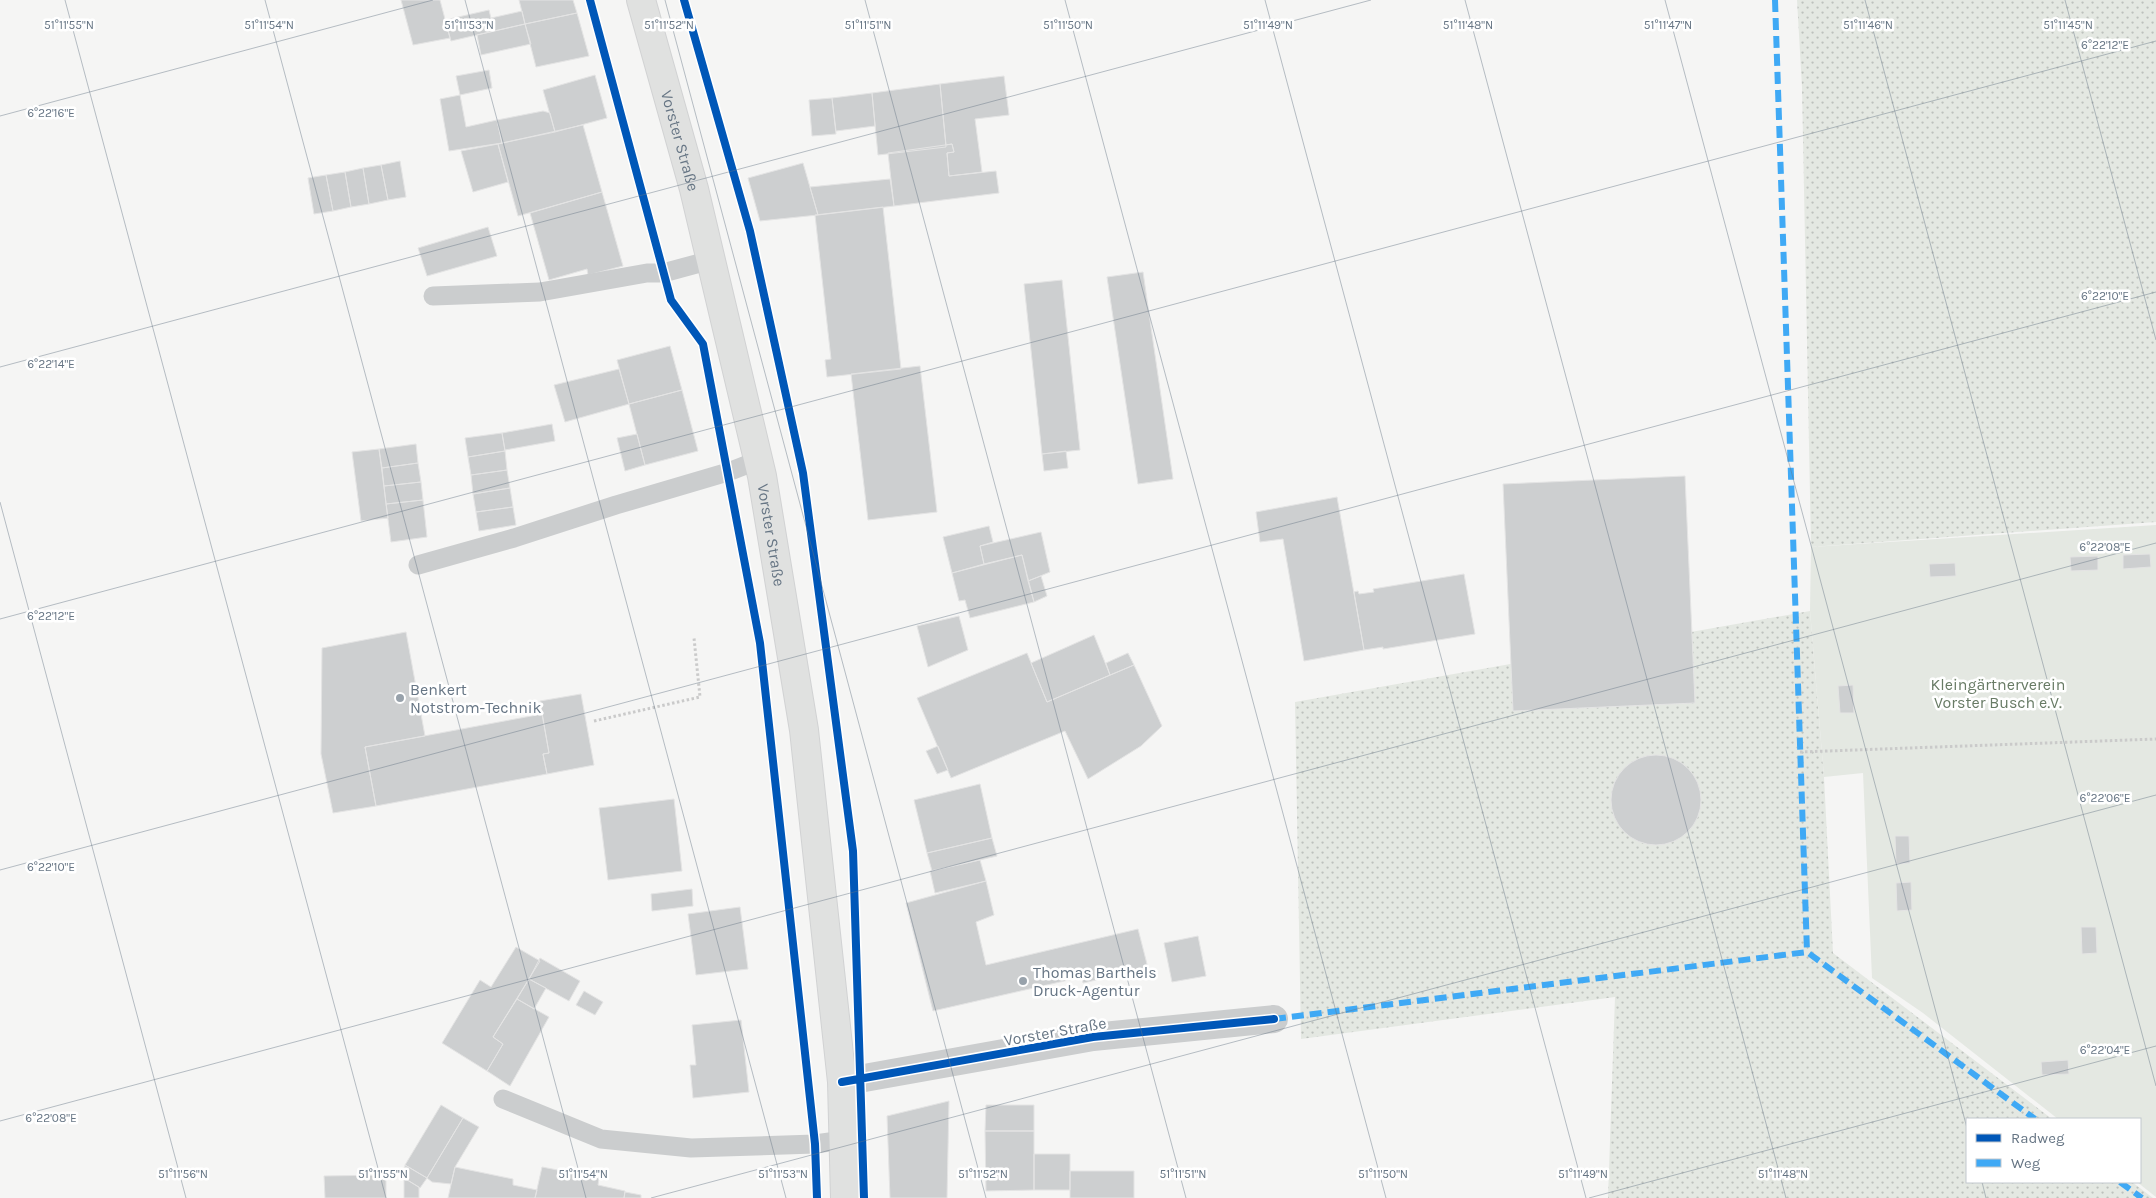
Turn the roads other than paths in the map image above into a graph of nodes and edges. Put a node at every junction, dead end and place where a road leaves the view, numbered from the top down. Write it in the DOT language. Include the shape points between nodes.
graph roads {
  1 [pos="641,0"];
  2 [pos="711,260"];
  3 [pos="433,296"];
  4 [pos="759,460"];
  5 [pos="418,565"];
  6 [pos="1274,1019"];
  7 [pos="842,1082"];
  8 [pos="503,1100"];
  9 [pos="844,1140"];
  10 [pos="845,1198"];
  1 -- 2 [label="main road, Vorster Straße"];
  2 -- 3 [label="lane" via="663,273 647,272 540,292"];
  2 -- 4 [label="main road, Vorster Straße"];
  4 -- 5 [label="lane"];
  4 -- 7 [label="main road, Vorster Straße" via="804,730"];
  6 -- 7 [label="street, Vorster Straße" via="1093,1037"];
  7 -- 9 [label="main road, Vorster Straße"];
  8 -- 9 [label="lane" via="601,1139 691,1148"];
  9 -- 10 [label="main road, Vorster Straße"];
}
